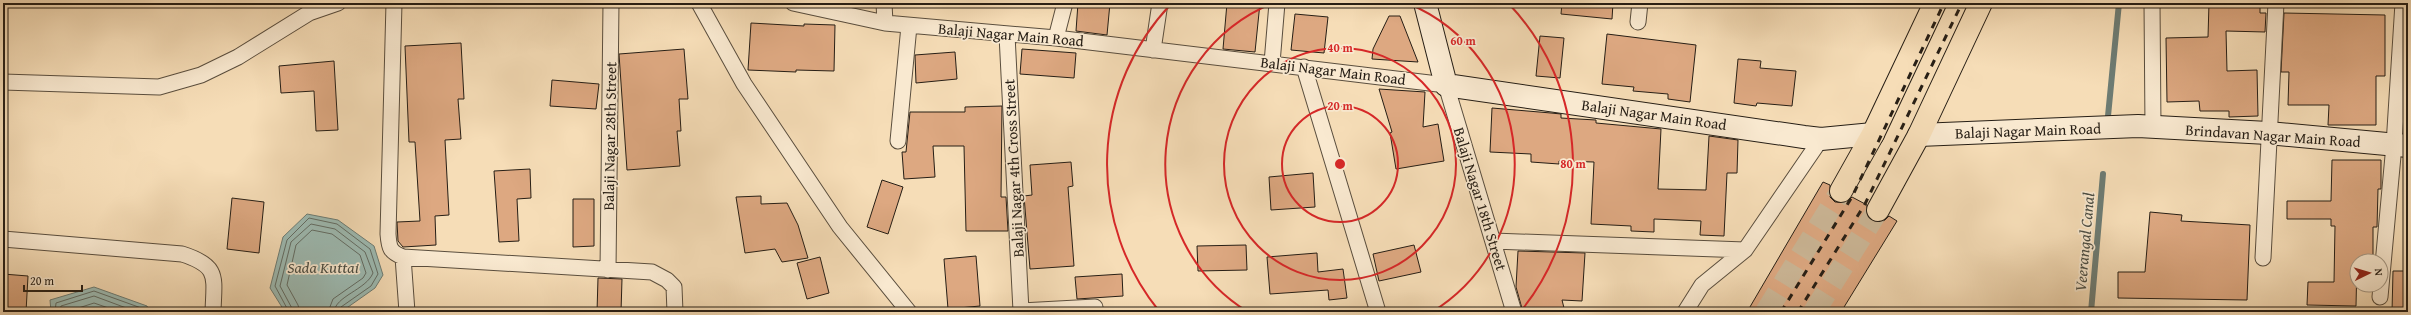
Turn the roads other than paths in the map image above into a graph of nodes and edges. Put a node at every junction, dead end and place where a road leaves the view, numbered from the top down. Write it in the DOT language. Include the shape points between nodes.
graph roads {
  1 [pos="338,3"];
  2 [pos="394,3"];
  3 [pos="611,3"];
  4 [pos="699,3"];
  5 [pos="793,3"];
  6 [pos="884,3"];
  7 [pos="1065,3"];
  8 [pos="1160,3"];
  9 [pos="1277,3"];
  10 [pos="1425,3"];
  11 [pos="1640,3"];
  12 [pos="1935,3"];
  13 [pos="1981,3"];
  14 [pos="2152,3"];
  15 [pos="2276,3"];
  16 [pos="2403,3"];
  17 [pos="307,8"];
  18 [pos="1638,22"];
  19 [pos="885,23"];
  20 [pos="909,26"];
  21 [pos="1007,35"];
  22 [pos="1056,38"];
  23 [pos="1153,50"];
  24 [pos="1272,63"];
  25 [pos="1304,66"];
  26 [pos="3,82"];
  27 [pos="1446,86"];
  28 [pos="2145,127"];
  29 [pos="2268,133"];
  30 [pos="1873,134"];
  31 [pos="1919,135"];
  32 [pos="1821,138"];
  33 [pos="898,141"];
  34 [pos="2401,146"];
  35 [pos="1841,191"];
  36 [pos="1878,210"];
  37 [pos="3,239"];
  38 [pos="1493,241"];
  39 [pos="1745,250"];
  40 [pos="403,258"];
  41 [pos="2263,258"];
  42 [pos="608,270"];
  43 [pos="2380,297"];
  44 [pos="1095,307"];
  45 [pos="213,312"];
  46 [pos="407,312"];
  47 [pos="674,312"];
  48 [pos="909,312"];
  49 [pos="1378,312"];
  50 [pos="1514,312"];
  51 [pos="1685,312"];
  1 -- 17 [label="street"];
  2 -- 40 [label="street" via="388,234 389,248"];
  3 -- 42 [label="street, Balaji Nagar 28th Street"];
  4 -- 48 [label="street" via="744,84 840,228"];
  5 -- 19 [label="street, Balaji Nagar Main Road"];
  6 -- 19 [label="street"];
  7 -- 22 [label="street"];
  8 -- 23 [label="street"];
  9 -- 24 [label="street"];
  10 -- 27 [label="street"];
  11 -- 18 [label="street"];
  12 -- 30 [label="main road"];
  13 -- 31 [label="main road"];
  14 -- 28 [label="street"];
  15 -- 29 [label="street"];
  16 -- 34 [label="street"];
  17 -- 26 [label="street" via="238,57 201,75 159,87"];
  19 -- 20 [label="street, Balaji Nagar Main Road"];
  20 -- 21 [label="street, Balaji Nagar Main Road"];
  20 -- 33 [label="street"];
  21 -- 22 [label="street, Balaji Nagar Main Road"];
  21 -- 44 [label="street, Balaji Nagar 4th Cross Street" via="1021,311"];
  22 -- 23 [label="street, Balaji Nagar Main Road"];
  23 -- 24 [label="street, Balaji Nagar Main Road"];
  24 -- 25 [label="street, Balaji Nagar Main Road"];
  25 -- 27 [label="street, Balaji Nagar Main Road"];
  25 -- 49 [label="street"];
  27 -- 32 [label="street, Balaji Nagar Main Road"];
  27 -- 38 [label="street, Balaji Nagar 18th Street"];
  28 -- 29 [label="street, Brindavan Nagar Main Road"];
  28 -- 31 [label="street, Balaji Nagar Main Road"];
  29 -- 34 [label="street, Brindavan Nagar Main Road"];
  29 -- 41 [label="street"];
  30 -- 32 [label="street, Balaji Nagar Main Road"];
  30 -- 35 [label="main road"];
  31 -- 36 [label="main road"];
  32 -- 39 [label="street"];
  34 -- 43 [label="street"];
  37 -- 45 [label="street" via="182,254 200,260 211,269 214,278"];
  38 -- 39 [label="street"];
  38 -- 50 [label="street, Balaji Nagar 18th Street"];
  39 -- 51 [label="street" via="1702,284"];
  40 -- 42 [label="street"];
  40 -- 46 [label="street"];
  42 -- 47 [label="street" via="652,272 667,280 674,287"];
}
